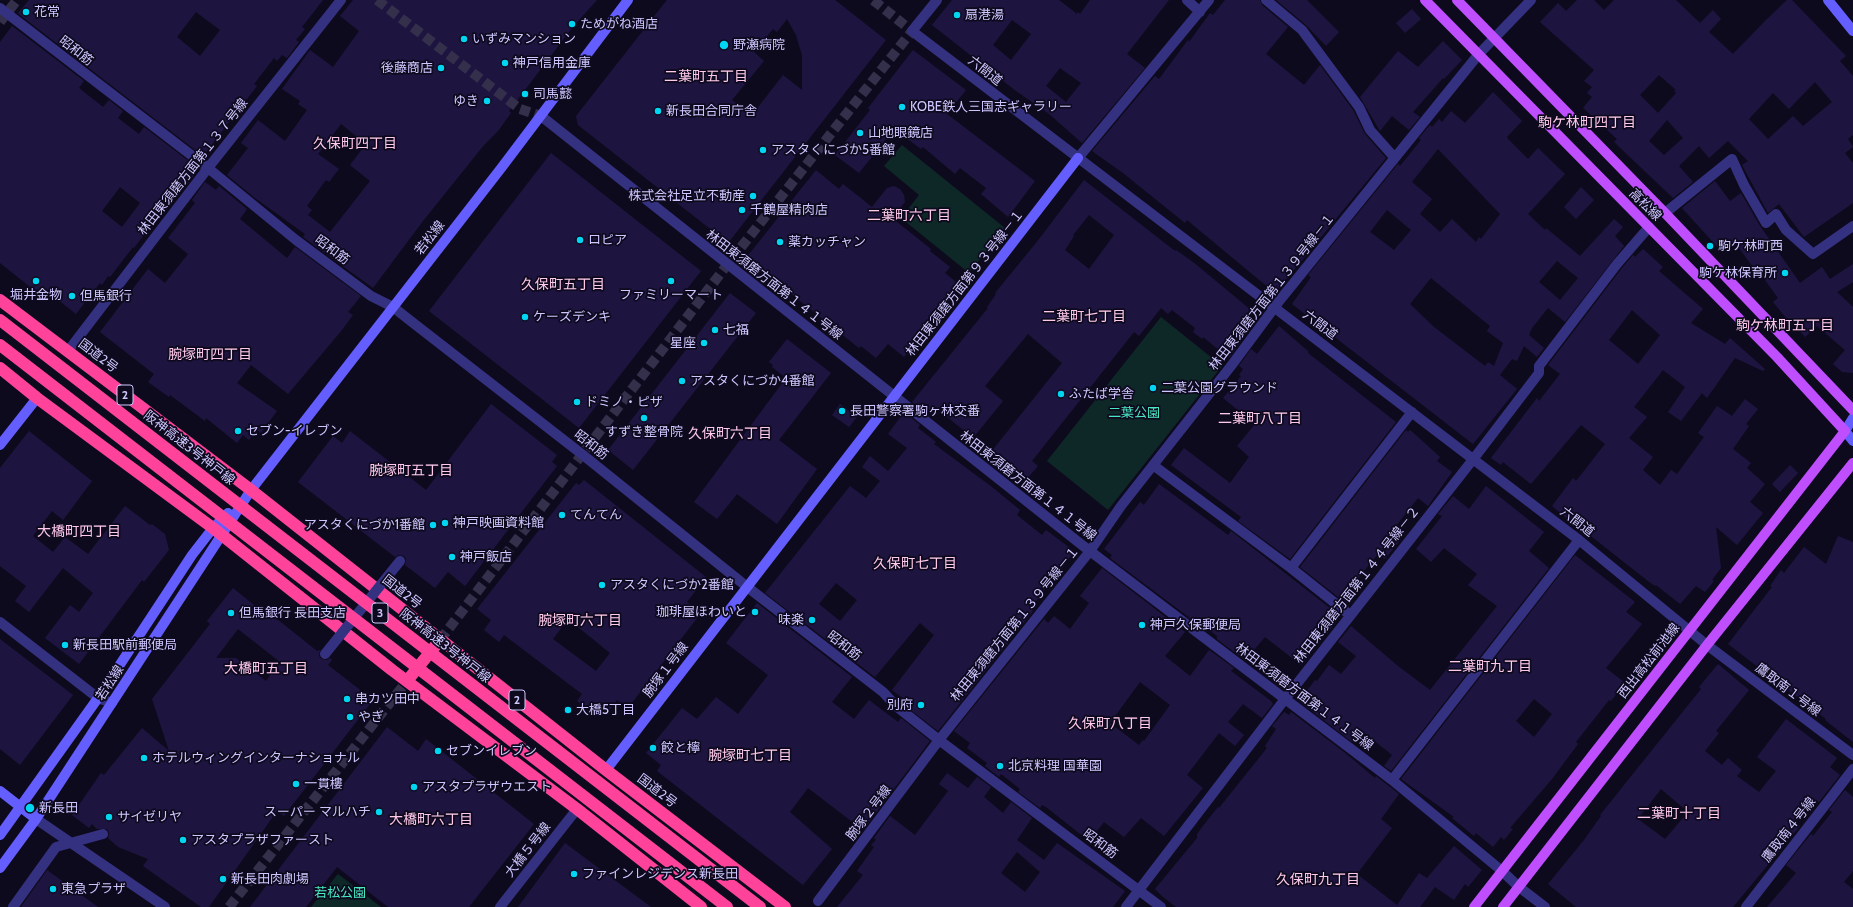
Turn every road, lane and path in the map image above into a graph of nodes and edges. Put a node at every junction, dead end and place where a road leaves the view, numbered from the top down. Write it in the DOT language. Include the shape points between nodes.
graph roads {
  1 [pos="341,0"];
  2 [pos="628,0"];
  3 [pos="937,0"];
  4 [pos="1187,0"];
  5 [pos="1209,0"];
  6 [pos="1266,0"];
  7 [pos="1425,0"];
  8 [pos="1457,0"];
  9 [pos="1532,0"];
  10 [pos="1828,0"];
  11 [pos="0,8"];
  12 [pos="1200,12"];
  13 [pos="1853,31"];
  14 [pos="1494,38"];
  15 [pos="1478,54"];
  16 [pos="541,116"];
  17 [pos="1078,158"];
  18 [pos="1394,158"];
  19 [pos="208,168"];
  20 [pos="1664,213"];
  21 [pos="1853,226"];
  22 [pos="1649,227"];
  23 [pos="0,300"];
  24 [pos="392,307"];
  25 [pos="1274,307"];
  26 [pos="0,320"];
  27 [pos="0,345"];
  28 [pos="68,351"];
  29 [pos="0,368"];
  30 [pos="894,395"];
  31 [pos="37,398"];
  32 [pos="1853,410"];
  33 [pos="1412,412"];
  34 [pos="1853,418"];
  35 [pos="1845,430"];
  36 [pos="1853,441"];
  37 [pos="0,445"];
  38 [pos="1474,459"];
  39 [pos="1853,463"];
  40 [pos="1153,465"];
  41 [pos="251,490"];
  42 [pos="216,532"];
  43 [pos="1579,540"];
  44 [pos="1090,551"];
  45 [pos="400,561"];
  46 [pos="1291,568"];
  47 [pos="746,586"];
  48 [pos="1350,615"];
  49 [pos="0,622"];
  50 [pos="1690,630"];
  51 [pos="440,640"];
  52 [pos="1707,645"];
  53 [pos="325,654"];
  54 [pos="407,680"];
  55 [pos="98,698"];
  56 [pos="1285,699"];
  57 [pos="112,703"];
  58 [pos="940,740"];
  59 [pos="1853,755"];
  60 [pos="1853,769"];
  61 [pos="606,770"];
  62 [pos="1392,780"];
  63 [pos="0,791"];
  64 [pos="21,807"];
  65 [pos="577,808"];
  66 [pos="36,819"];
  67 [pos="103,834"];
  68 [pos="0,835"];
  69 [pos="0,868"];
  70 [pos="1502,871"];
  71 [pos="1519,887"];
  72 [pos="1139,890"];
  73 [pos="818,901"];
  74 [pos="13,907"];
  75 [pos="165,907"];
  76 [pos="500,907"];
  77 [pos="701,907"];
  78 [pos="727,907"];
  79 [pos="760,907"];
  80 [pos="786,907"];
  81 [pos="1126,907"];
  82 [pos="1161,907"];
  83 [pos="1474,907"];
  84 [pos="1503,907"];
  85 [pos="1546,907"];
  86 [pos="1746,907"];
  1 -- 19 [label="street, 林田東須磨方面第１３７号線"];
  2 -- 16 [label="street, 若松線"];
  3 -- 17 [label="street, 六間道" via="912,31"];
  4 -- 12 [label="street"];
  5 -- 12 [label="street, 林田東須磨方面第９３号線－１"];
  6 -- 18 [label="street" via="1299,26 1359,107 1370,130"];
  7 -- 15 [label="main road, 高松線"];
  8 -- 14 [label="main road, 高松線"];
  9 -- 14 [label="street, 林田東須磨方面第１３９号線－１"];
  10 -- 13 [label="street"];
  11 -- 19 [label="street, 昭和筋"];
  12 -- 17 [label="street, 林田東須磨方面第９３号線－１"];
  14 -- 15 [label="street, 林田東須磨方面第１３９号線－１"];
  14 -- 20 [label="main road, 高松線"];
  15 -- 18 [label="street, 林田東須磨方面第１３９号線－１"];
  15 -- 22 [label="main road, 高松線"];
  16 -- 24 [label="street, 若松線"];
  16 -- 30 [label="street, 林田東須磨方面第１４１号線"];
  17 -- 25 [label="street, 六間道"];
  17 -- 30 [label="street, 林田東須磨方面第９３号線－１"];
  18 -- 25 [label="street, 林田東須磨方面第１３９号線－１"];
  19 -- 24 [label="street, 昭和筋" via="308,249 371,296"];
  19 -- 28 [label="street, 林田東須磨方面第１３７号線"];
  20 -- 21 [label="street" via="1732,159 1766,223 1776,214 1786,230 1812,254"];
  20 -- 32 [label="main road, 高松線"];
  22 -- 35 [label="main road, 高松線"];
  22 -- 38 [label="street, 林田東須磨方面第１４４号線－２" via="1621,258 1539,366 1539,374"];
  23 -- 28 [label="highway, 国道2号 / 2"];
  24 -- 41 [label="street, 若松線"];
  24 -- 47 [label="street, 昭和筋" via="589,459"];
  25 -- 33 [label="street, 六間道"];
  25 -- 40 [label="street, 林田東須磨方面第１３９号線－１"];
  26 -- 79 [label="highway, 阪神高速3号神戸線 / 3, bridge"];
  27 -- 78 [label="highway, 3, bridge"];
  28 -- 41 [label="highway, 国道2号 / 2"];
  29 -- 31 [label="highway"];
  30 -- 44 [label="street, 林田東須磨方面第１４１号線"];
  30 -- 47 [label="street, 林田東須磨方面第９３号線－１"];
  31 -- 37 [label="street"];
  31 -- 42 [label="highway"];
  33 -- 38 [label="street, 六間道"];
  33 -- 46 [label="street"];
  34 -- 35 [label="street"];
  35 -- 36 [label="street"];
  35 -- 50 [label="main road, 西出高松前池線"];
  38 -- 43 [label="street, 六間道"];
  38 -- 48 [label="street, 林田東須磨方面第１４４号線－２"];
  39 -- 52 [label="main road"];
  40 -- 44 [label="street, 林田東須磨方面第１３９号線－１"];
  40 -- 46 [label="street"];
  41 -- 42 [label="street, 若松線"];
  41 -- 51 [label="highway, 国道2号 / 2"];
  42 -- 54 [label="highway"];
  42 -- 55 [label="street, 若松線" via="192,555"];
  42 -- 57 [label="street, 若松線"];
  43 -- 50 [label="street, 六間道"];
  43 -- 62 [label="street"];
  44 -- 56 [label="street, 林田東須磨方面第１４１号線"];
  44 -- 58 [label="street, 林田東須磨方面第１３９号線－１"];
  45 -- 53 [label="street, bridge"];
  46 -- 48 [label="street"];
  47 -- 58 [label="street, 昭和筋" via="883,692 896,706"];
  47 -- 61 [label="street, 腕塚１号線"];
  48 -- 56 [label="street, 林田東須磨方面第１４４号線－２"];
  49 -- 55 [label="street"];
  50 -- 52 [label="street, 六間道"];
  50 -- 70 [label="main road, 西出高松前池線"];
  51 -- 54 [label="highway"];
  51 -- 61 [label="highway, 国道2号 / 2"];
  52 -- 59 [label="street, 鷹取南１号線"];
  52 -- 71 [label="main road"];
  54 -- 65 [label="highway"];
  55 -- 57 [label="street"];
  55 -- 64 [label="street, 若松線"];
  56 -- 62 [label="street, 林田東須磨方面第１４１号線"];
  56 -- 72 [label="street, 林田東須磨方面第１４４号線－２"];
  57 -- 66 [label="street, 若松線"];
  58 -- 72 [label="street, 昭和筋"];
  58 -- 73 [label="street, 腕塚２号線"];
  60 -- 86 [label="street, 鷹取南４号線"];
  61 -- 80 [label="highway, 国道2号 / 2"];
  62 -- 70 [label="street, 林田東須磨方面第１４１号線"];
  63 -- 64 [label="street"];
  64 -- 66 [label="street"];
  64 -- 68 [label="street, 若松線"];
  65 -- 76 [label="street, 大橋５号線"];
  65 -- 77 [label="highway"];
  66 -- 69 [label="street, 若松線"];
  66 -- 75 [label="street"];
  67 -- 74 [label="street, bridge" via="56,847"];
  70 -- 71 [label="street, 林田東須磨方面第１４１号線"];
  70 -- 83 [label="main road, 西出高松前池線"];
  71 -- 84 [label="main road"];
  71 -- 85 [label="street, 林田東須磨方面第１４１号線"];
  72 -- 81 [label="street, 林田東須磨方面第１４４号線－２"];
  72 -- 82 [label="street, 昭和筋"];
}
